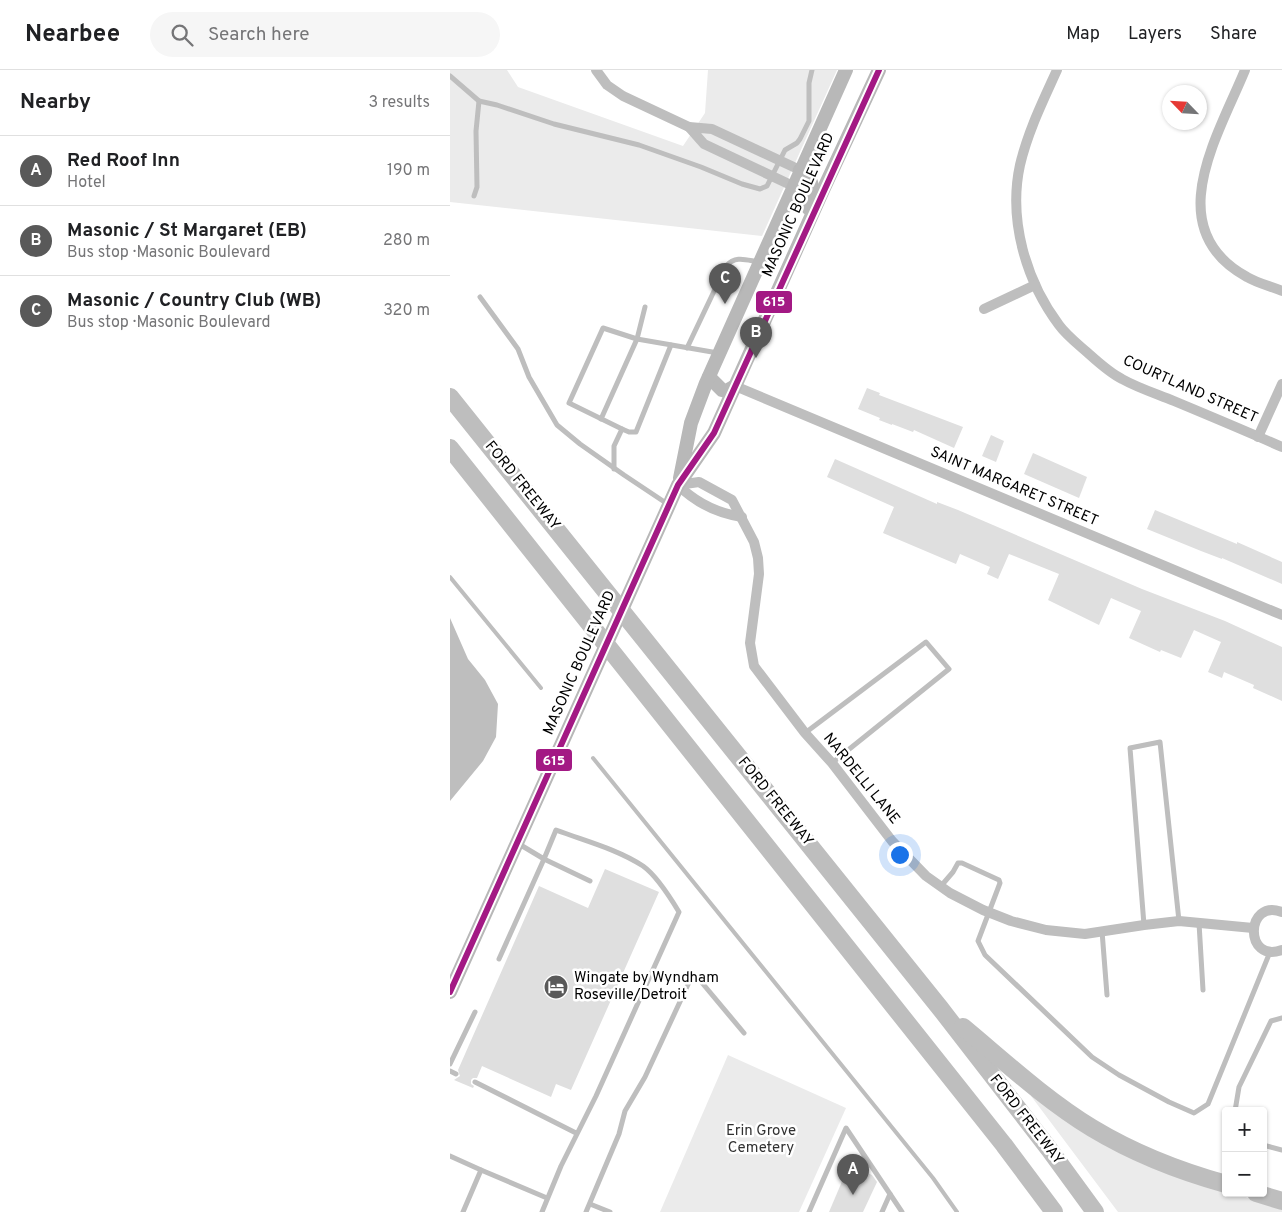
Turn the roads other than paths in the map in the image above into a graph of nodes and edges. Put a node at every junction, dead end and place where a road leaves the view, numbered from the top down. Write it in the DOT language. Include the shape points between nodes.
graph roads {
  1 [pos="596,70"];
  2 [pos="812,70"];
  3 [pos="846,70"];
  4 [pos="879,70"];
  5 [pos="1058,70"];
  6 [pos="1245,70"];
  7 [pos="450,76"];
  8 [pos="479,101"];
  9 [pos="689,127"];
  10 [pos="780,161"];
  11 [pos="800,170"];
  12 [pos="773,177"];
  13 [pos="793,186"];
  14 [pos="474,196"];
  15 [pos="759,262"];
  16 [pos="785,277"];
  17 [pos="1035,285"];
  18 [pos="1282,291"];
  19 [pos="480,298"];
  20 [pos="645,307"];
  21 [pos="984,309"];
  22 [pos="637,339"];
  23 [pos="671,345"];
  24 [pos="687,348"];
  25 [pos="719,353"];
  26 [pos="708,377"];
  27 [pos="1282,384"];
  28 [pos="735,386"];
  29 [pos="450,397"];
  30 [pos="601,419"];
  31 [pos="622,429"];
  32 [pos="1258,437"];
  33 [pos="1282,447"];
  34 [pos="450,448"];
  35 [pos="614,469"];
  36 [pos="678,485"];
  37 [pos="670,505"];
  38 [pos="742,517"];
  39 [pos="1282,615"];
  40 [pos="805,733"];
  41 [pos="832,763"];
  42 [pos="517,843"];
  43 [pos="544,859"];
  44 [pos="590,881"];
  45 [pos="940,886"];
  46 [pos="989,912"];
  47 [pos="1282,912"];
  48 [pos="1179,921"];
  49 [pos="1199,923"];
  50 [pos="1144,925"];
  51 [pos="1253,928"];
  52 [pos="1102,932"];
  53 [pos="1282,950"];
  54 [pos="1270,952"];
  55 [pos="499,960"];
  56 [pos="454,970"];
  57 [pos="1204,990"];
  58 [pos="450,992"];
  59 [pos="1107,995"];
  60 [pos="940,1008"];
  61 [pos="475,1012"];
  62 [pos="1282,1018"];
  63 [pos="744,1033"];
  64 [pos="450,1064"];
  65 [pos="450,1071"];
  66 [pos="456,1074"];
  67 [pos="475,1082"];
  68 [pos="1236,1107"];
  69 [pos="576,1133"];
  70 [pos="1267,1146"];
  71 [pos="1282,1150"];
  72 [pos="450,1156"];
  73 [pos="481,1170"];
  74 [pos="1222,1183"];
  75 [pos="890,1194"];
  76 [pos="1267,1196"];
  77 [pos="547,1198"];
  78 [pos="1282,1201"];
  79 [pos="590,1204"];
  80 [pos="463,1212"];
  81 [pos="542,1212"];
  82 [pos="586,1212"];
  83 [pos="610,1212"];
  84 [pos="809,1212"];
  85 [pos="882,1212"];
  86 [pos="902,1212"];
  87 [pos="1054,1212"];
  88 [pos="1095,1212"];
  1 -- 9 [label="street" via="607,85 622,96"];
  2 -- 10 [label="lane" via="809,121 800,139 785,150"];
  3 -- 11 [label="main road, MASONIC BOULEVARD"];
  4 -- 16 [label="main road, MASONIC BOULEVARD"];
  5 -- 17 [label="street, COURTLAND STREET" via="1038,112 1018,175 1020,234"];
  6 -- 18 [label="street" via="1206,163 1200,199 1201,217 1205,234 1229,264 1247,277"];
  7 -- 8 [label="lane"];
  8 -- 12 [label="lane" via="639,145 760,190"];
  8 -- 14 [label="lane" via="477,187"];
  9 -- 10 [label="street" via="712,130"];
  9 -- 12 [label="street" via="704,144"];
  10 -- 11 [label="street"];
  10 -- 12 [label="lane"];
  11 -- 13 [label="main road, MASONIC BOULEVARD"];
  11 -- 16 [label="main road" via="808,176 813,197 789,252"];
  12 -- 13 [label="street"];
  13 -- 15 [label="main road, MASONIC BOULEVARD"];
  15 -- 24 [label="lane" via="737,258 726,266"];
  15 -- 25 [label="main road, MASONIC BOULEVARD"];
  16 -- 28 [label="main road, MASONIC BOULEVARD"];
  17 -- 21 [label="street"];
  17 -- 32 [label="street, COURTLAND STREET" via="1060,327 1121,379"];
  19 -- 35 [label="lane" via="518,349 529,377 557,425"];
  20 -- 22 [label="lane"];
  22 -- 23 [label="lane"];
  22 -- 30 [label="lane"];
  22 -- 30 [label="lane" via="604,328 569,403"];
  23 -- 24 [label="lane"];
  23 -- 31 [label="lane" via="636,432"];
  24 -- 25 [label="lane"];
  25 -- 26 [label="main road, MASONIC BOULEVARD"];
  26 -- 28 [label="main road" via="722,390"];
  26 -- 36 [label="main road, MASONIC BOULEVARD" via="691,423"];
  27 -- 32 [label="street"];
  28 -- 36 [label="main road, MASONIC BOULEVARD" via="714,433"];
  28 -- 39 [label="street, SAINT MARGARET STREET"];
  29 -- 60 [label="highway, FORD FREEWAY"];
  30 -- 31 [label="lane"];
  31 -- 35 [label="lane" via="614,446"];
  32 -- 33 [label="street, COURTLAND STREET"];
  34 -- 87 [label="highway"];
  35 -- 37 [label="lane"];
  36 -- 37 [label="main road, MASONIC BOULEVARD"];
  36 -- 38 [label="street" via="690,497 724,514"];
  36 -- 38 [label="street, NARDELLI LANE" via="699,482 732,500"];
  37 -- 42 [label="main road, MASONIC BOULEVARD"];
  38 -- 40 [label="street, NARDELLI LANE" via="758,558 750,643 754,666"];
  40 -- 41 [label="street, NARDELLI LANE"];
  40 -- 41 [label="lane" via="926,642 949,670"];
  41 -- 45 [label="street, NARDELLI LANE" via="892,841"];
  42 -- 43 [label="lane"];
  42 -- 56 [label="main road, MASONIC BOULEVARD"];
  43 -- 44 [label="lane"];
  43 -- 55 [label="lane"];
  43 -- 69 [label="lane" via="556,830 617,852 644,867 679,912"];
  45 -- 46 [label="street, NARDELLI LANE"];
  45 -- 46 [label="lane" via="958,863 999,880"];
  46 -- 52 [label="street, NARDELLI LANE" via="1046,930 1085,934"];
  46 -- 54 [label="lane" via="978,941 985,955 1092,1057 1119,1075 1194,1113 1208,1104"];
  47 -- 51 [label="street" via="1270,910 1262,913"];
  48 -- 49 [label="street, NARDELLI LANE"];
  48 -- 50 [label="street, NARDELLI LANE"];
  48 -- 50 [label="lane" via="1160,742 1130,748"];
  49 -- 51 [label="street, NARDELLI LANE"];
  49 -- 57 [label="lane"];
  50 -- 52 [label="street, NARDELLI LANE"];
  51 -- 54 [label="street" via="1257,944"];
  52 -- 59 [label="lane"];
  53 -- 54 [label="street"];
  56 -- 58 [label="main road, MASONIC BOULEVARD"];
  60 -- 74 [label="highway" via="1091,1128 1164,1164"];
  60 -- 88 [label="highway, FORD FREEWAY"];
  61 -- 64 [label="lane"];
  62 -- 68 [label="lane" via="1271,1021 1240,1087"];
  63 -- 79 [label="lane" via="698,978 691,978 645,1077 625,1111"];
  65 -- 66 [label="lane"];
  67 -- 69 [label="lane"];
  69 -- 77 [label="lane"];
  70 -- 71 [label="lane"];
  72 -- 73 [label="lane"];
  73 -- 77 [label="lane"];
  73 -- 80 [label="lane"];
  75 -- 84 [label="lane" via="846,1128"];
  75 -- 85 [label="lane"];
  75 -- 86 [label="lane"];
  76 -- 78 [label="highway"];
  77 -- 81 [label="lane"];
  79 -- 82 [label="lane"];
  79 -- 83 [label="lane"];
}
